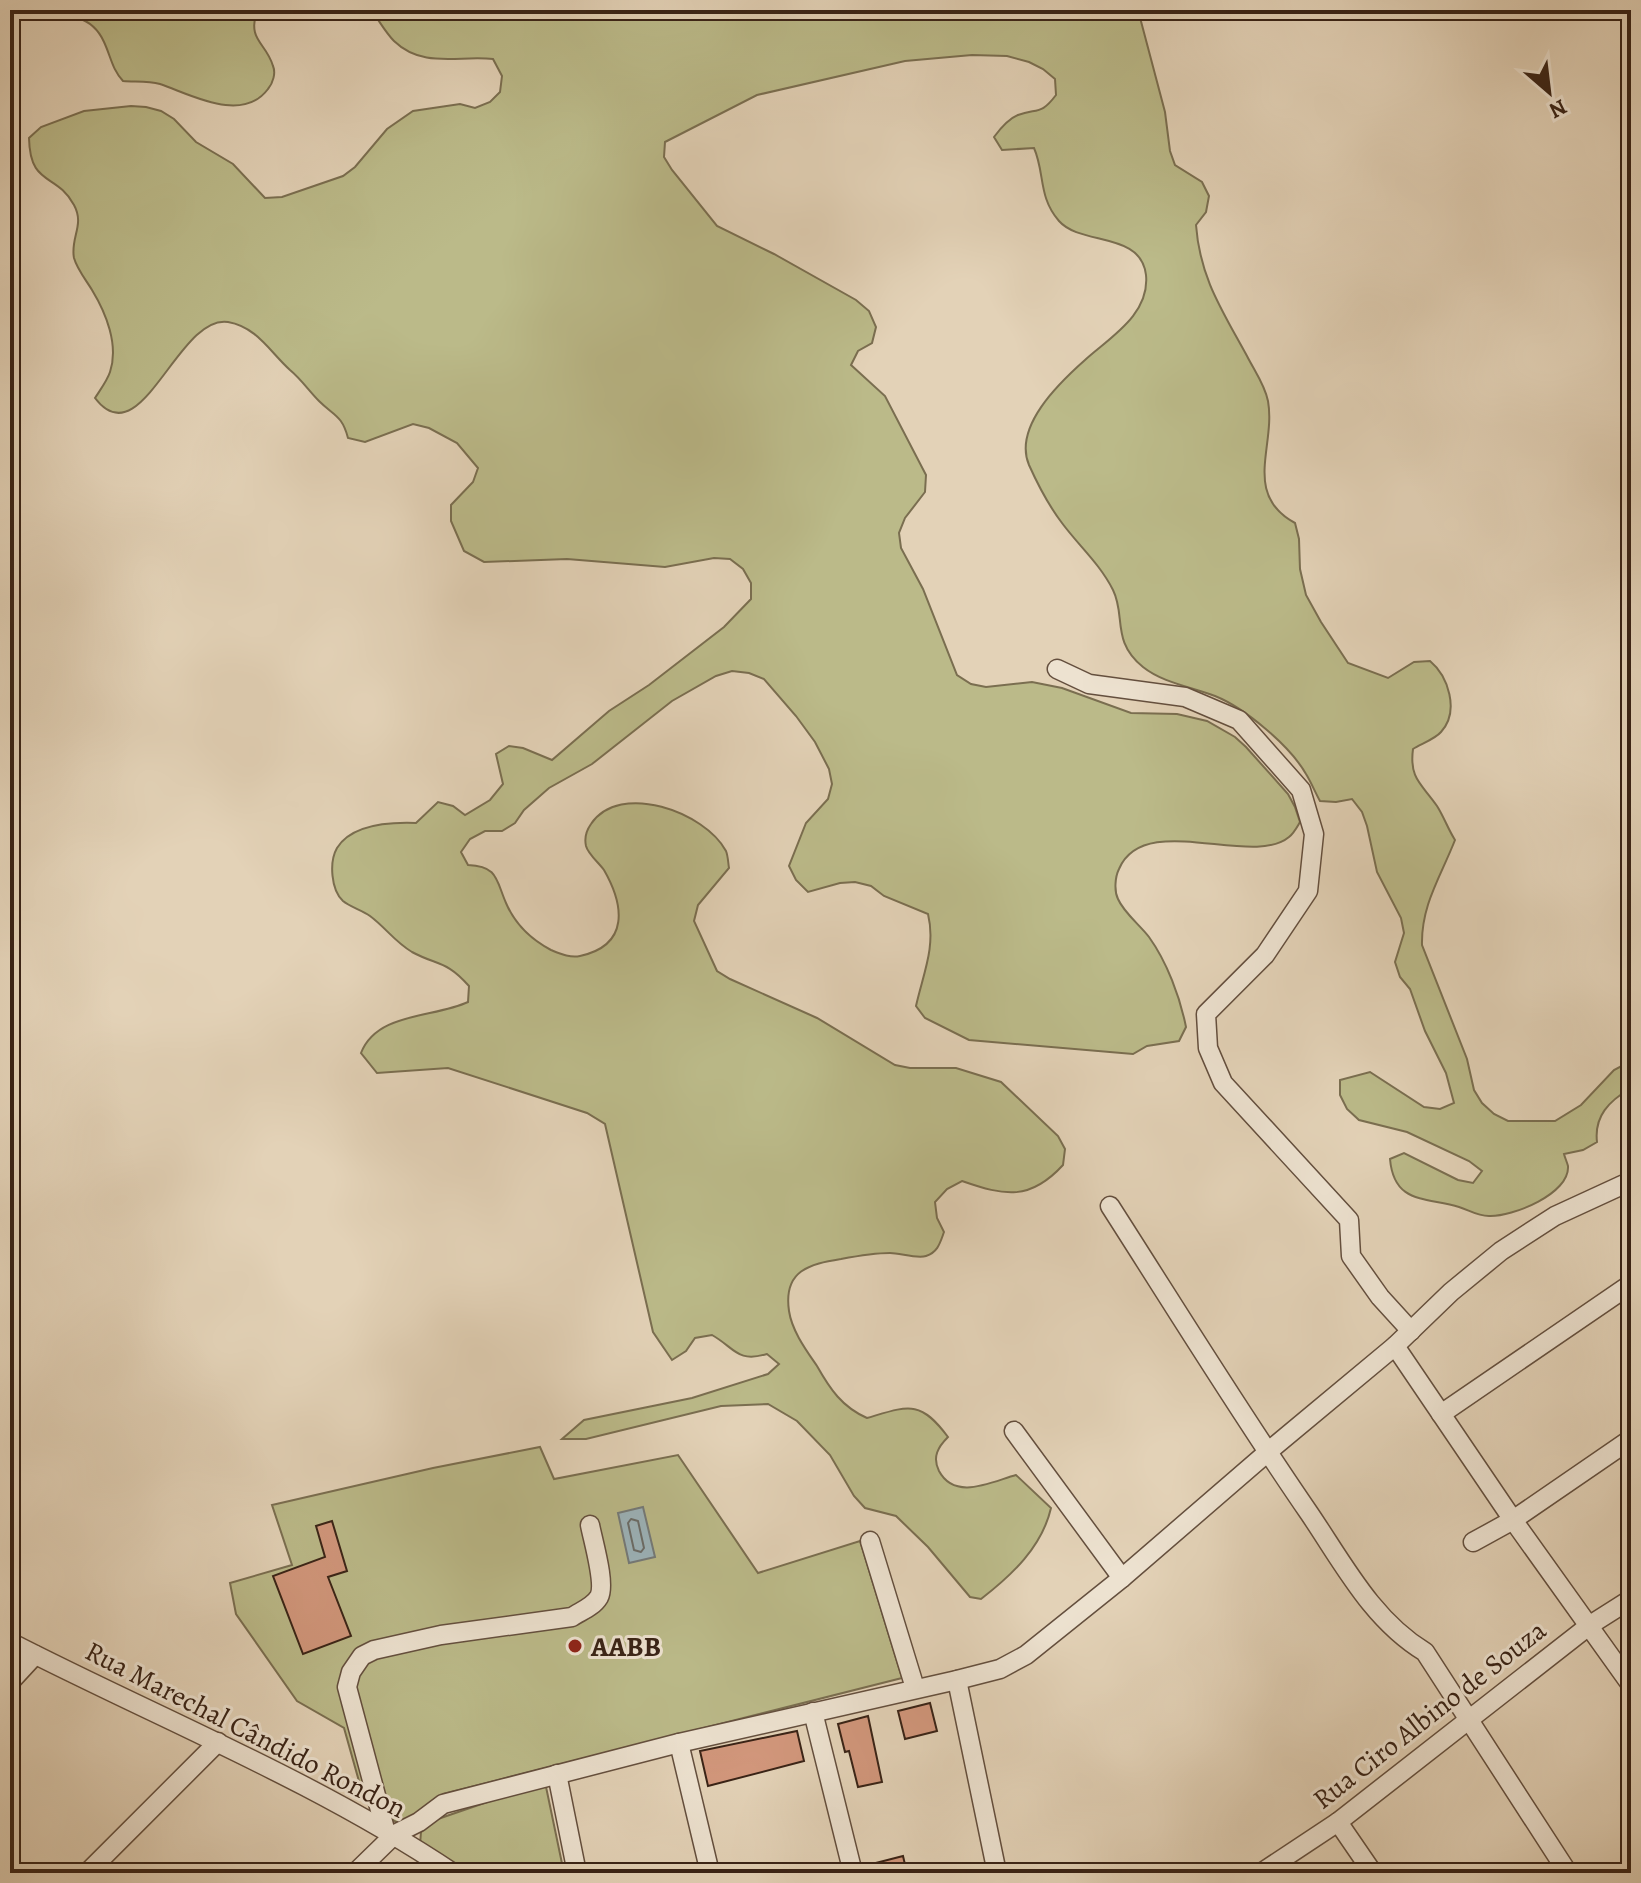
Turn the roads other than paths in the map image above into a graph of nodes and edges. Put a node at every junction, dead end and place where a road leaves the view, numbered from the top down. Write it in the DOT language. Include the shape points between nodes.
graph roads {
  1 [pos="1057,669"];
  2 [pos="1631,1181"];
  3 [pos="1110,1206"];
  4 [pos="1631,1284"];
  5 [pos="1411,1331"];
  6 [pos="1395,1346"];
  7 [pos="1441,1414"];
  8 [pos="1014,1431"];
  9 [pos="1631,1439"];
  10 [pos="1267,1453"];
  11 [pos="1513,1520"];
  12 [pos="590,1525"];
  13 [pos="870,1541"];
  14 [pos="1473,1542"];
  15 [pos="1122,1578"];
  16 [pos="1631,1599"];
  17 [pos="1590,1625"];
  18 [pos="10,1642"];
  19 [pos="35,1655"];
  20 [pos="957,1680"];
  21 [pos="10,1682"];
  22 [pos="1631,1685"];
  23 [pos="915,1688"];
  24 [pos="813,1712"];
  25 [pos="1469,1719"];
  26 [pos="218,1742"];
  27 [pos="679,1743"];
  28 [pos="557,1774"];
  29 [pos="1338,1822"];
  30 [pos="390,1832"];
  31 [pos="87,1873"];
  32 [pos="355,1873"];
  33 [pos="453,1873"];
  34 [pos="577,1873"];
  35 [pos="710,1873"];
  36 [pos="853,1873"];
  37 [pos="997,1873"];
  38 [pos="1261,1873"];
  39 [pos="1373,1873"];
  40 [pos="1568,1873"];
  1 -- 5 [label="street" via="1089,684 1185,697 1239,720 1301,790 1314,834 1308,891 1265,955 1206,1014 1208,1048 1223,1083 1349,1220 1351,1256"];
  2 -- 5 [label="street" via="1555,1216 1501,1251"];
  3 -- 10 [label="street"];
  4 -- 7 [label="street"];
  5 -- 6 [label="street"];
  6 -- 7 [label="street"];
  6 -- 10 [label="street"];
  7 -- 11 [label="street"];
  8 -- 15 [label="street"];
  9 -- 11 [label="street"];
  10 -- 15 [label="street"];
  10 -- 25 [label="street" via="1376,1611 1425,1652"];
  11 -- 14 [label="street"];
  11 -- 17 [label="street"];
  12 -- 30 [label="street" via="602,1588 589,1607 572,1617 374,1650 351,1672 347,1687"];
  13 -- 23 [label="street"];
  15 -- 20 [label="street" via="1026,1655 1000,1669"];
  16 -- 17 [label="street, Rua Ciro Albino de Souza"];
  17 -- 22 [label="street"];
  17 -- 25 [label="street, Rua Ciro Albino de Souza"];
  18 -- 19 [label="street, Rua Marechal Cândido Rondon"];
  19 -- 21 [label="street"];
  19 -- 26 [label="street, Rua Marechal Cândido Rondon"];
  20 -- 23 [label="street"];
  20 -- 37 [label="street"];
  23 -- 24 [label="street"];
  24 -- 27 [label="street"];
  24 -- 36 [label="street"];
  25 -- 29 [label="street, Rua Ciro Albino de Souza"];
  25 -- 40 [label="street"];
  26 -- 30 [label="street, Rua Marechal Cândido Rondon"];
  26 -- 31 [label="street"];
  27 -- 28 [label="street"];
  27 -- 35 [label="street"];
  28 -- 30 [label="street" via="443,1804 419,1822"];
  28 -- 34 [label="street"];
  29 -- 38 [label="street, Rua Ciro Albino de Souza"];
  29 -- 39 [label="street"];
  30 -- 32 [label="street"];
  30 -- 33 [label="street, Rua Marechal Cândido Rondon"];
}
